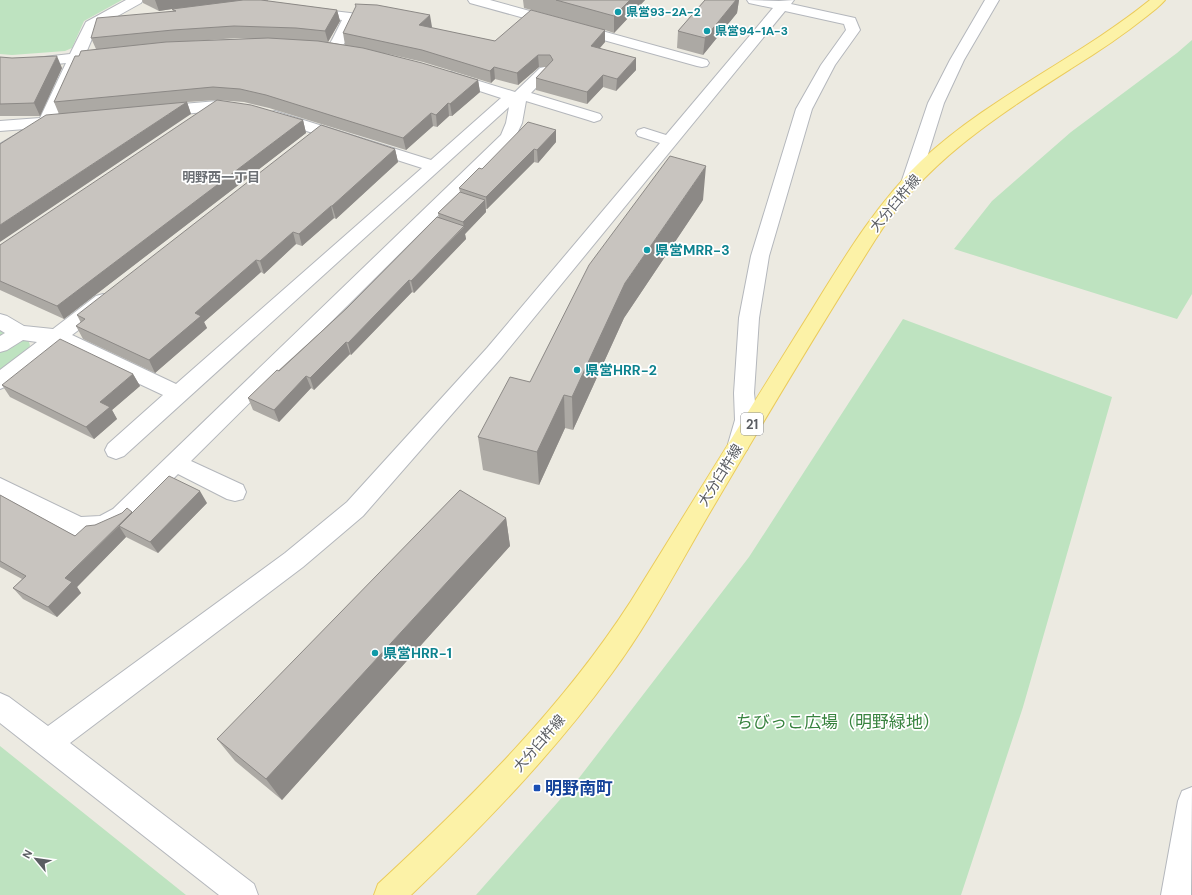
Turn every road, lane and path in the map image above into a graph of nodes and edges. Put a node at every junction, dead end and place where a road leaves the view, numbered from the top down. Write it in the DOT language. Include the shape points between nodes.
graph roads {
  1 [pos="136,0"];
  2 [pos="754,0"];
  3 [pos="992,0"];
  4 [pos="1158,0"];
  5 [pos="481,1"];
  6 [pos="783,3"];
  7 [pos="291,10"];
  8 [pos="139,20"];
  9 [pos="91,25"];
  10 [pos="348,51"];
  11 [pos="122,54"];
  12 [pos="77,58"];
  13 [pos="0,63"];
  14 [pos="702,63"];
  15 [pos="545,71"];
  16 [pos="441,74"];
  17 [pos="516,96"];
  18 [pos="217,106"];
  19 [pos="141,113"];
  20 [pos="594,117"];
  21 [pos="78,119"];
  22 [pos="46,123"];
  23 [pos="190,124"];
  24 [pos="0,126"];
  25 [pos="322,130"];
  26 [pos="644,133"];
  27 [pos="671,141"];
  28 [pos="303,145"];
  29 [pos="0,151"];
  30 [pos="434,166"];
  31 [pos="910,183"];
  32 [pos="114,292"];
  33 [pos="0,321"];
  34 [pos="20,333"];
  35 [pos="58,337"];
  36 [pos="0,345"];
  37 [pos="0,381"];
  38 [pos="180,394"];
  39 [pos="739,445"];
  40 [pos="116,450"];
  41 [pos="175,463"];
  42 [pos="0,487"];
  43 [pos="235,492"];
  44 [pos="0,706"];
  45 [pos="48,743"];
  46 [pos="1192,801"];
  47 [pos="243,895"];
  48 [pos="389,895"];
  49 [pos="1176,895"];
  1 -- 9 [label="street"];
  2 -- 6 [label="street"];
  3 -- 31 [label="street" via="964,47 936,103"];
  4 -- 31 [label="main road, 大分臼杵線 / 21" via="1124,26 985,118"];
  5 -- 14 [label="street"];
  6 -- 27 [label="street"];
  6 -- 39 [label="street" via="850,21 853,30 828,65 804,109 760,256 749,318 744,393 746,420"];
  7 -- 10 [label="street" via="350,17 339,41 327,48"];
  8 -- 9 [label="street"];
  9 -- 12 [label="street"];
  11 -- 12 [label="street"];
  12 -- 13 [label="street" via="18,64"];
  12 -- 22 [label="street"];
  15 -- 17 [label="street"];
  16 -- 17 [label="street"];
  17 -- 20 [label="street" via="528,97"];
  17 -- 30 [label="street"];
  17 -- 41 [label="street" via="518,110 508,137"];
  18 -- 19 [label="street"];
  18 -- 23 [label="street"];
  18 -- 25 [label="street" via="257,111"];
  21 -- 22 [label="street"];
  22 -- 24 [label="street"];
  22 -- 29 [label="street"];
  25 -- 28 [label="street"];
  25 -- 30 [label="street"];
  26 -- 27 [label="street"];
  27 -- 45 [label="street" via="494,353 355,509 294,560"];
  30 -- 38 [label="street"];
  31 -- 39 [label="main road, 大分臼杵線 / 21" via="881,218 852,261"];
  32 -- 35 [label="street"];
  33 -- 34 [label="street"];
  34 -- 35 [label="street"];
  34 -- 36 [label="street"];
  35 -- 37 [label="street"];
  35 -- 38 [label="street"];
  38 -- 40 [label="street"];
  39 -- 48 [label="main road, 大分臼杵線 / 21" via="605,662 519,767"];
  41 -- 42 [label="street" via="121,516 103,525 79,527"];
  41 -- 43 [label="street"];
  44 -- 45 [label="street"];
  45 -- 47 [label="street"];
  46 -- 49 [label="street"];
}
